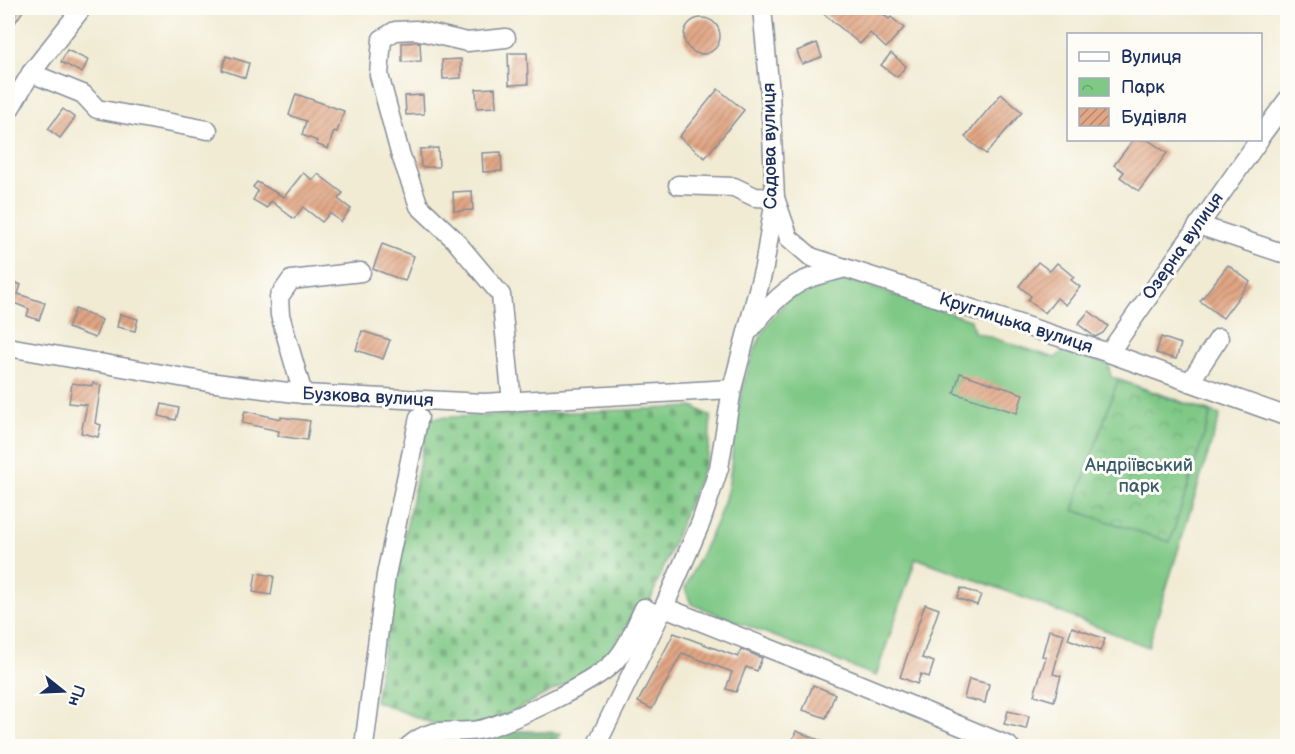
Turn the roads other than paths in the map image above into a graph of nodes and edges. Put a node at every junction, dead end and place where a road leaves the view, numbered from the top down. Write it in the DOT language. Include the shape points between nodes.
graph roads {
  1 [pos="82,8"];
  2 [pos="762,8"];
  3 [pos="506,38"];
  4 [pos="31,73"];
  5 [pos="1287,99"];
  6 [pos="8,112"];
  7 [pos="208,130"];
  8 [pos="1262,134"];
  9 [pos="1257,141"];
  10 [pos="678,185"];
  11 [pos="775,198"];
  12 [pos="1198,225"];
  13 [pos="1287,255"];
  14 [pos="845,268"];
  15 [pos="361,272"];
  16 [pos="746,336"];
  17 [pos="1219,338"];
  18 [pos="8,347"];
  19 [pos="1108,353"];
  20 [pos="1190,382"];
  21 [pos="732,389"];
  22 [pos="303,394"];
  23 [pos="512,402"];
  24 [pos="418,417"];
  25 [pos="1287,417"];
  26 [pos="662,612"];
  27 [pos="364,747"];
  28 [pos="409,747"];
  29 [pos="596,747"];
  30 [pos="1009,747"];
  1 -- 4 [label="street"];
  2 -- 11 [label="street, Садова вулиця"];
  3 -- 23 [label="street" via="467,42 416,30 395,31 382,39 379,75 419,206 454,239 501,295"];
  4 -- 6 [label="street"];
  4 -- 7 [label="street" via="83,94 96,109"];
  5 -- 8 [label="street, Озерна вулиця"];
  9 -- 12 [label="street, Озерна вулиця"];
  10 -- 11 [label="street" via="734,187 755,197"];
  11 -- 14 [label="street, Круглицька вулиця" via="796,247 811,257"];
  11 -- 16 [label="street, Садова вулиця" via="764,267"];
  12 -- 13 [label="street"];
  12 -- 19 [label="street, Озерна вулиця"];
  14 -- 16 [label="street" via="800,281 761,315"];
  14 -- 19 [label="street, Круглицька вулиця"];
  15 -- 22 [label="street" via="291,280 279,297 279,315"];
  16 -- 21 [label="street, Садова вулиця"];
  17 -- 20 [label="street"];
  18 -- 22 [label="street, Бузкова вулиця" via="208,382"];
  19 -- 20 [label="street, Круглицька вулиця"];
  20 -- 25 [label="street, Круглицька вулиця"];
  21 -- 23 [label="street, Бузкова вулиця"];
  21 -- 26 [label="street, Садова вулиця" via="719,468 701,522"];
  22 -- 23 [label="street, Бузкова вулиця" via="484,404"];
  24 -- 27 [label="street" via="386,575"];
  26 -- 28 [label="street" via="644,608 625,648 596,677 510,721 477,730 436,731"];
  26 -- 29 [label="street, Садова вулиця"];
  26 -- 30 [label="street" via="849,680"];
}
